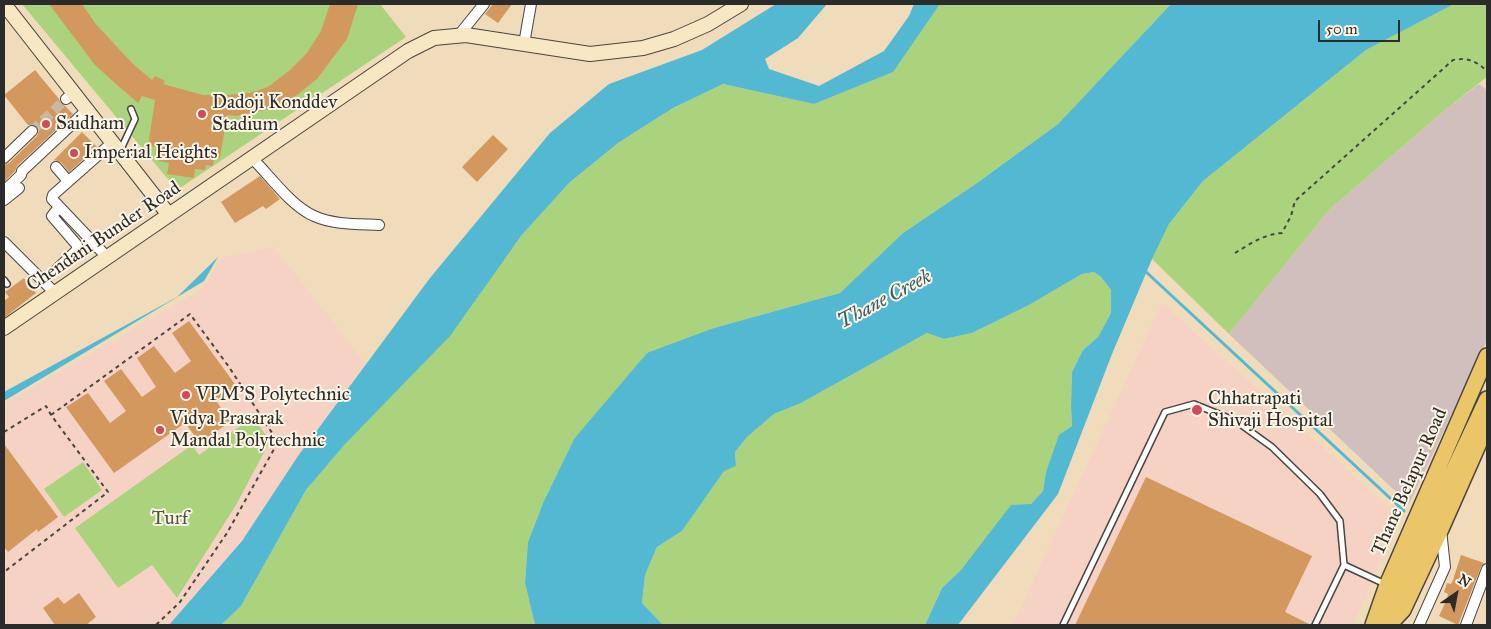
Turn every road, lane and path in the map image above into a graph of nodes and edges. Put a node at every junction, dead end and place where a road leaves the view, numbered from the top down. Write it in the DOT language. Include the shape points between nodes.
graph roads {
  1 [pos="4,4"];
  2 [pos="484,4"];
  3 [pos="530,4"];
  4 [pos="741,4"];
  5 [pos="460,35"];
  6 [pos="524,44"];
  7 [pos="1487,71"];
  8 [pos="131,110"];
  9 [pos="89,112"];
  10 [pos="32,131"];
  11 [pos="59,145"];
  12 [pos="116,147"];
  13 [pos="4,158"];
  14 [pos="252,158"];
  15 [pos="56,167"];
  16 [pos="68,181"];
  17 [pos="19,188"];
  18 [pos="4,191"];
  19 [pos="4,200"];
  20 [pos="59,207"];
  21 [pos="169,215"];
  22 [pos="379,225"];
  23 [pos="4,242"];
  24 [pos="1235,254"];
  25 [pos="107,257"];
  26 [pos="57,269"];
  27 [pos="55,293"];
  28 [pos="4,328"];
  29 [pos="1487,356"];
  30 [pos="1487,399"];
  31 [pos="51,415"];
  32 [pos="1487,425"];
  33 [pos="4,432"];
  34 [pos="1441,529"];
  35 [pos="1344,565"];
  36 [pos="1487,569"];
  37 [pos="4,572"];
  38 [pos="1387,585"];
  39 [pos="156,625"];
  40 [pos="1063,625"];
  41 [pos="1315,625"];
  42 [pos="1373,625"];
  43 [pos="1384,625"];
  44 [pos="1388,625"];
  45 [pos="1419,625"];
  46 [pos="1466,625"];
  1 -- 9 [label="main road" via="70,96"];
  2 -- 5 [label="street"];
  3 -- 6 [label="street"];
  4 -- 6 [label="main road, Chendani Bunder Road" via="683,36 644,48 590,54"];
  5 -- 6 [label="main road, Chendani Bunder Road"];
  5 -- 14 [label="main road, Chendani Bunder Road" via="434,38 408,51"];
  7 -- 24 [label="path" via="1469,58 1452,60 1296,201 1282,233 1256,240"];
  8 -- 12 [label="lane" via="135,119"];
  9 -- 11 [label="street"];
  9 -- 12 [label="main road"];
  9 -- 18 [label="street"];
  10 -- 13 [label="street"];
  12 -- 16 [label="street"];
  12 -- 21 [label="main road"];
  14 -- 21 [label="main road, Chendani Bunder Road"];
  14 -- 22 [label="street" via="293,201 314,216 343,224"];
  15 -- 16 [label="street"];
  16 -- 20 [label="street" via="53,195 52,199"];
  17 -- 19 [label="street"];
  20 -- 25 [label="street"];
  20 -- 26 [label="street" via="52,216 77,245 77,250"];
  21 -- 25 [label="main road, Chendani Bunder Road"];
  23 -- 27 [label="street"];
  25 -- 27 [label="main road, Chendani Bunder Road"];
  27 -- 28 [label="main road, Chendani Bunder Road"];
  29 -- 38 [label="main road, Thane Belapur Road"];
  30 -- 43 [label="main road"];
  31 -- 33 [label="path" via="46,406"];
  31 -- 37 [label="path" via="108,492"];
  31 -- 39 [label="path" via="190,314 278,442 227,533 180,602"];
  32 -- 34 [label="main road"];
  34 -- 44 [label="main road" via="1403,610"];
  34 -- 45 [label="street" via="1445,567"];
  35 -- 38 [label="lane"];
  35 -- 40 [label="lane" via="1340,521 1320,494 1272,447 1236,421 1194,404 1165,412"];
  35 -- 41 [label="lane"];
  36 -- 46 [label="street"];
  38 -- 42 [label="main road, Thane Belapur Road"];
}
